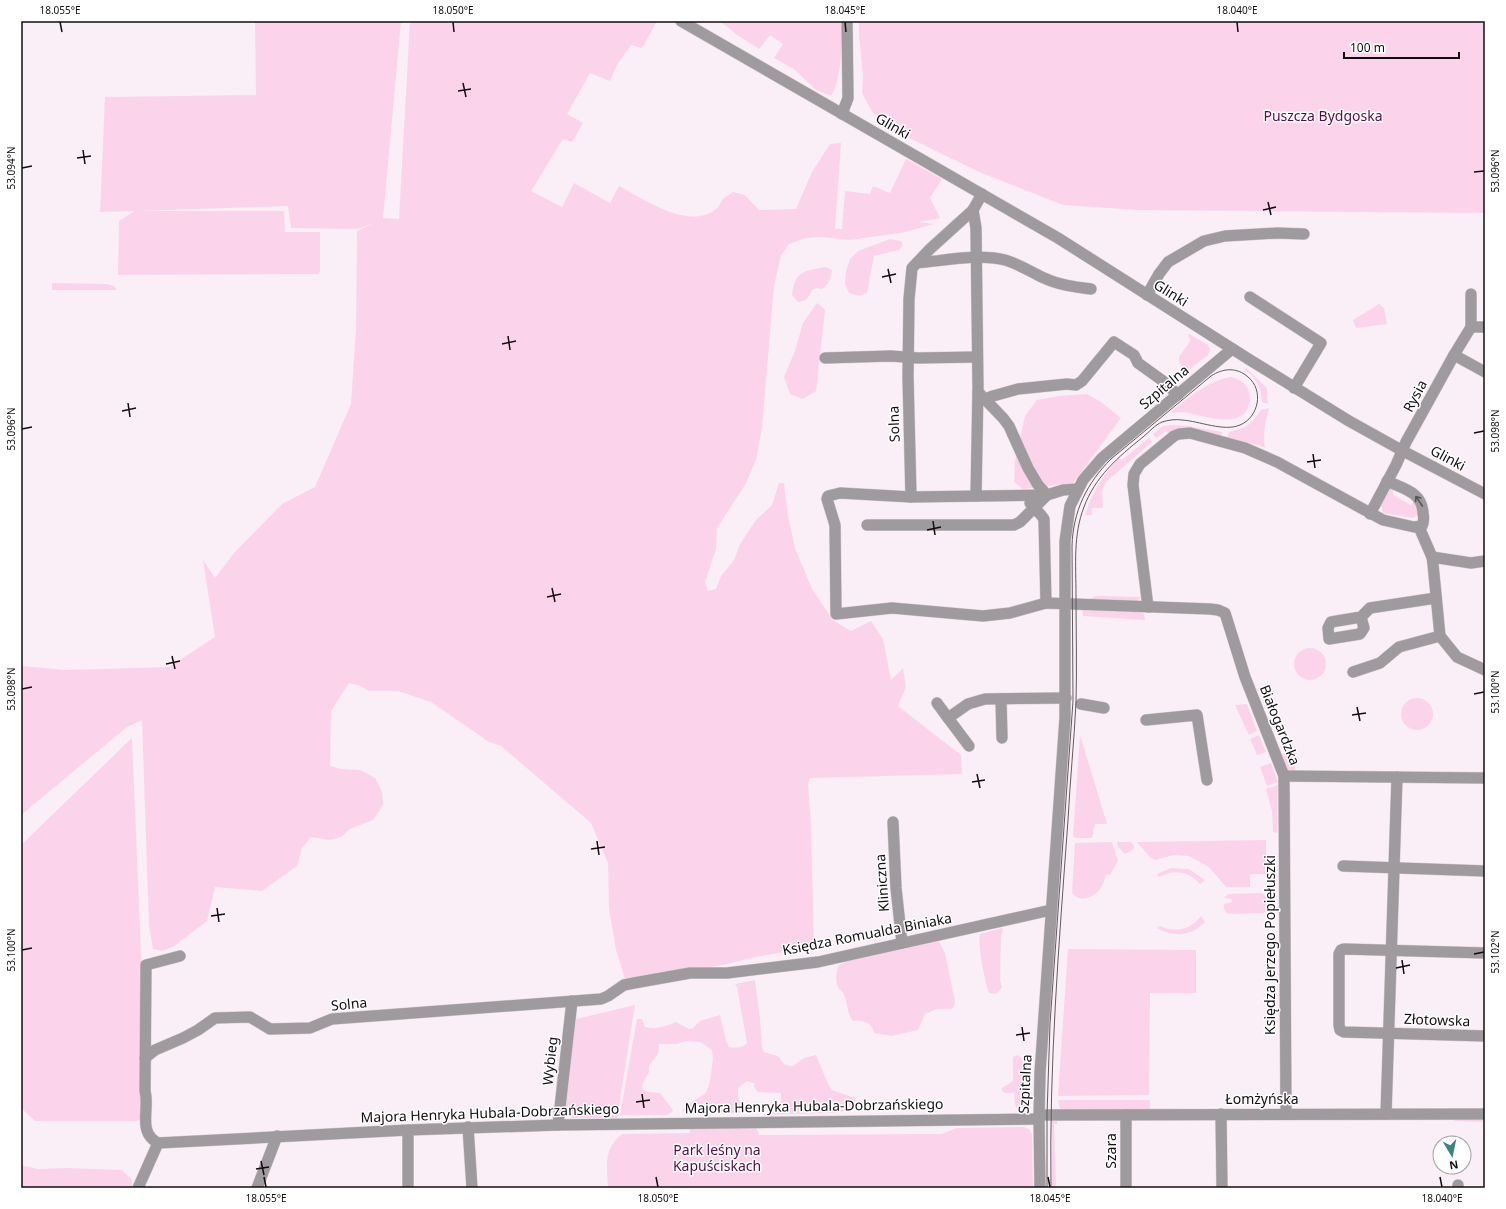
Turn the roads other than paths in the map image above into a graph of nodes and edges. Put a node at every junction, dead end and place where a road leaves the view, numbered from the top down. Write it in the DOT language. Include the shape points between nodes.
graph roads {
  1 [pos="681,21"];
  2 [pos="847,21"];
  3 [pos="842,114"];
  4 [pos="982,194"];
  5 [pos="973,210"];
  6 [pos="1304,234"];
  7 [pos="976,257"];
  8 [pos="917,263"];
  9 [pos="1091,289"];
  10 [pos="1471,294"];
  11 [pos="1147,295"];
  12 [pos="1250,297"];
  13 [pos="1471,327"];
  14 [pos="1485,327"];
  15 [pos="1232,349"];
  16 [pos="1454,355"];
  17 [pos="908,357"];
  18 [pos="977,357"];
  19 [pos="825,358"];
  20 [pos="1485,372"];
  21 [pos="1294,388"];
  22 [pos="1178,395"];
  23 [pos="981,396"];
  24 [pos="1403,451"];
  25 [pos="1387,481"];
  26 [pos="1077,489"];
  27 [pos="1485,494"];
  28 [pos="1021,495"];
  29 [pos="1047,495"];
  30 [pos="976,496"];
  31 [pos="911,497"];
  32 [pos="1035,508"];
  33 [pos="1370,514"];
  34 [pos="867,526"];
  35 [pos="1419,527"];
  36 [pos="1432,557"];
  37 [pos="1485,561"];
  38 [pos="1436,598"];
  39 [pos="1046,603"];
  40 [pos="1065,603"];
  41 [pos="1148,607"];
  42 [pos="1361,616"];
  43 [pos="1440,636"];
  44 [pos="1485,670"];
  45 [pos="1353,672"];
  46 [pos="1066,698"];
  47 [pos="1001,699"];
  48 [pos="938,703"];
  49 [pos="1081,704"];
  50 [pos="1104,708"];
  51 [pos="948,718"];
  52 [pos="1146,720"];
  53 [pos="1002,738"];
  54 [pos="969,746"];
  55 [pos="1284,776"];
  56 [pos="1397,777"];
  57 [pos="1485,778"];
  58 [pos="1207,780"];
  59 [pos="893,822"];
  60 [pos="1343,866"];
  61 [pos="1394,868"];
  62 [pos="1485,871"];
  63 [pos="1051,910"];
  64 [pos="902,943"];
  65 [pos="1392,950"];
  66 [pos="1485,953"];
  67 [pos="180,956"];
  68 [pos="572,1001"];
  69 [pos="1485,1030"];
  70 [pos="1389,1033"];
  71 [pos="1485,1036"];
  72 [pos="145,1058"];
  73 [pos="1221,1114"];
  74 [pos="1286,1114"];
  75 [pos="1386,1114"];
  76 [pos="1485,1114"];
  77 [pos="1126,1115"];
  78 [pos="1038,1117"];
  79 [pos="558,1124"];
  80 [pos="468,1127"];
  81 [pos="408,1130"];
  82 [pos="277,1136"];
  83 [pos="158,1142"];
  84 [pos="138,1188"];
  85 [pos="257,1188"];
  86 [pos="408,1188"];
  87 [pos="472,1188"];
  88 [pos="1040,1188"];
  89 [pos="1126,1188"];
  90 [pos="1222,1188"];
  1 -- 3 [label="street, Glinki"];
  2 -- 3 [label="street" via="848,98"];
  3 -- 4 [label="street, Glinki"];
  4 -- 5 [label="street, Solna"];
  4 -- 11 [label="street, Glinki" via="1058,238"];
  5 -- 7 [label="street"];
  5 -- 8 [label="street, Solna"];
  6 -- 11 [label="street" via="1225,236 1204,241 1168,262"];
  7 -- 8 [label="street"];
  7 -- 9 [label="street" via="1005,260 1062,285"];
  7 -- 18 [label="street"];
  8 -- 17 [label="street, Solna" via="912,268 910,284"];
  10 -- 13 [label="street"];
  11 -- 15 [label="street, Glinki"];
  12 -- 21 [label="street" via="1321,343"];
  13 -- 14 [label="street"];
  13 -- 16 [label="street, Rysia"];
  15 -- 21 [label="street, Glinki"];
  15 -- 22 [label="street, Szpitalna"];
  16 -- 20 [label="street"];
  16 -- 24 [label="street, Rysia"];
  17 -- 18 [label="street"];
  17 -- 19 [label="street"];
  17 -- 31 [label="street, Solna"];
  18 -- 23 [label="street"];
  21 -- 24 [label="street, Glinki"];
  22 -- 23 [label="street" via="1138,363 1134,355 1114,342 1076,385 1018,389 993,396"];
  22 -- 26 [label="street, Szpitalna" via="1116,446 1089,472"];
  23 -- 29 [label="street" via="1009,426 1028,468"];
  23 -- 30 [label="street"];
  24 -- 25 [label="street"];
  24 -- 27 [label="street, Glinki"];
  25 -- 33 [label="street"];
  35 -- 25 [label="street, one-way" via="1424,521 1421,501"];
  26 -- 29 [label="street"];
  26 -- 40 [label="street, Szpitalna" via="1070,506 1066,529"];
  28 -- 29 [label="street"];
  28 -- 30 [label="street"];
  28 -- 32 [label="street"];
  29 -- 32 [label="street"];
  30 -- 31 [label="street"];
  31 -- 39 [label="street, Białogardzka" via="840,494 828,496 835,525 836,614 892,608 983,616 1010,613"];
  32 -- 34 [label="street" via="1014,525"];
  32 -- 39 [label="street" via="1044,519"];
  33 -- 35 [label="street" via="1387,521"];
  33 -- 41 [label="street" via="1255,452 1190,432 1179,434 1168,439 1140,464 1133,479"];
  35 -- 36 [label="street"];
  36 -- 37 [label="street" via="1471,563"];
  36 -- 38 [label="street"];
  38 -- 42 [label="street" via="1370,608"];
  38 -- 43 [label="street"];
  39 -- 40 [label="street, Białogardzka"];
  40 -- 41 [label="street, Białogardzka"];
  40 -- 46 [label="street, Szpitalna"];
  41 -- 55 [label="street, Białogardzka" via="1210,609 1225,613 1245,677"];
  43 -- 44 [label="street" via="1457,657"];
  43 -- 45 [label="street" via="1399,647 1380,663"];
  46 -- 47 [label="street"];
  46 -- 63 [label="street, Szpitalna"];
  47 -- 51 [label="street" via="968,704"];
  47 -- 53 [label="street"];
  48 -- 51 [label="street"];
  49 -- 50 [label="street"];
  51 -- 54 [label="street"];
  52 -- 58 [label="street" via="1197,715"];
  55 -- 56 [label="street, Białogardzka"];
  55 -- 74 [label="street, Księdza Jerzego Popiełuszki"];
  56 -- 57 [label="street, Białogardzka"];
  56 -- 61 [label="street"];
  59 -- 64 [label="street, Kliniczna"];
  60 -- 61 [label="street"];
  61 -- 62 [label="street"];
  61 -- 65 [label="street"];
  63 -- 64 [label="street, Księdza Romualda Biniaka"];
  63 -- 78 [label="street, Szpitalna"];
  64 -- 68 [label="street, Księdza Romualda Biniaka" via="818,962 727,973 690,973 624,985 601,999"];
  65 -- 66 [label="street"];
  65 -- 70 [label="street"];
  65 -- 70 [label="street, Złotowska" via="1344,949 1340,954 1340,1030"];
  67 -- 72 [label="street" via="146,965"];
  68 -- 72 [label="street, Solna" via="332,1019 310,1028 270,1029 250,1017 215,1018"];
  68 -- 79 [label="street, Wybieg"];
  69 -- 71 [label="street"];
  70 -- 71 [label="street, Złotowska"];
  70 -- 75 [label="street"];
  72 -- 83 [label="street" via="146,1130 150,1137"];
  73 -- 74 [label="street, Łomżyńska"];
  73 -- 77 [label="street, Łomżyńska"];
  73 -- 90 [label="street"];
  74 -- 75 [label="street, Łomżyńska"];
  75 -- 76 [label="street, Łomżyńska"];
  77 -- 78 [label="street, Łomżyńska"];
  77 -- 89 [label="street, Szara"];
  78 -- 79 [label="street, Majora Henryka Hubala-Dobrzańskiego"];
  78 -- 88 [label="street, Szpitalna"];
  79 -- 80 [label="street, Majora Henryka Hubala-Dobrzańskiego"];
  80 -- 81 [label="street, Majora Henryka Hubala-Dobrzańskiego"];
  80 -- 87 [label="street"];
  81 -- 82 [label="street, Majora Henryka Hubala-Dobrzańskiego"];
  81 -- 86 [label="street"];
  82 -- 83 [label="street, Majora Henryka Hubala-Dobrzańskiego"];
  82 -- 85 [label="street"];
  83 -- 84 [label="street"];
}
